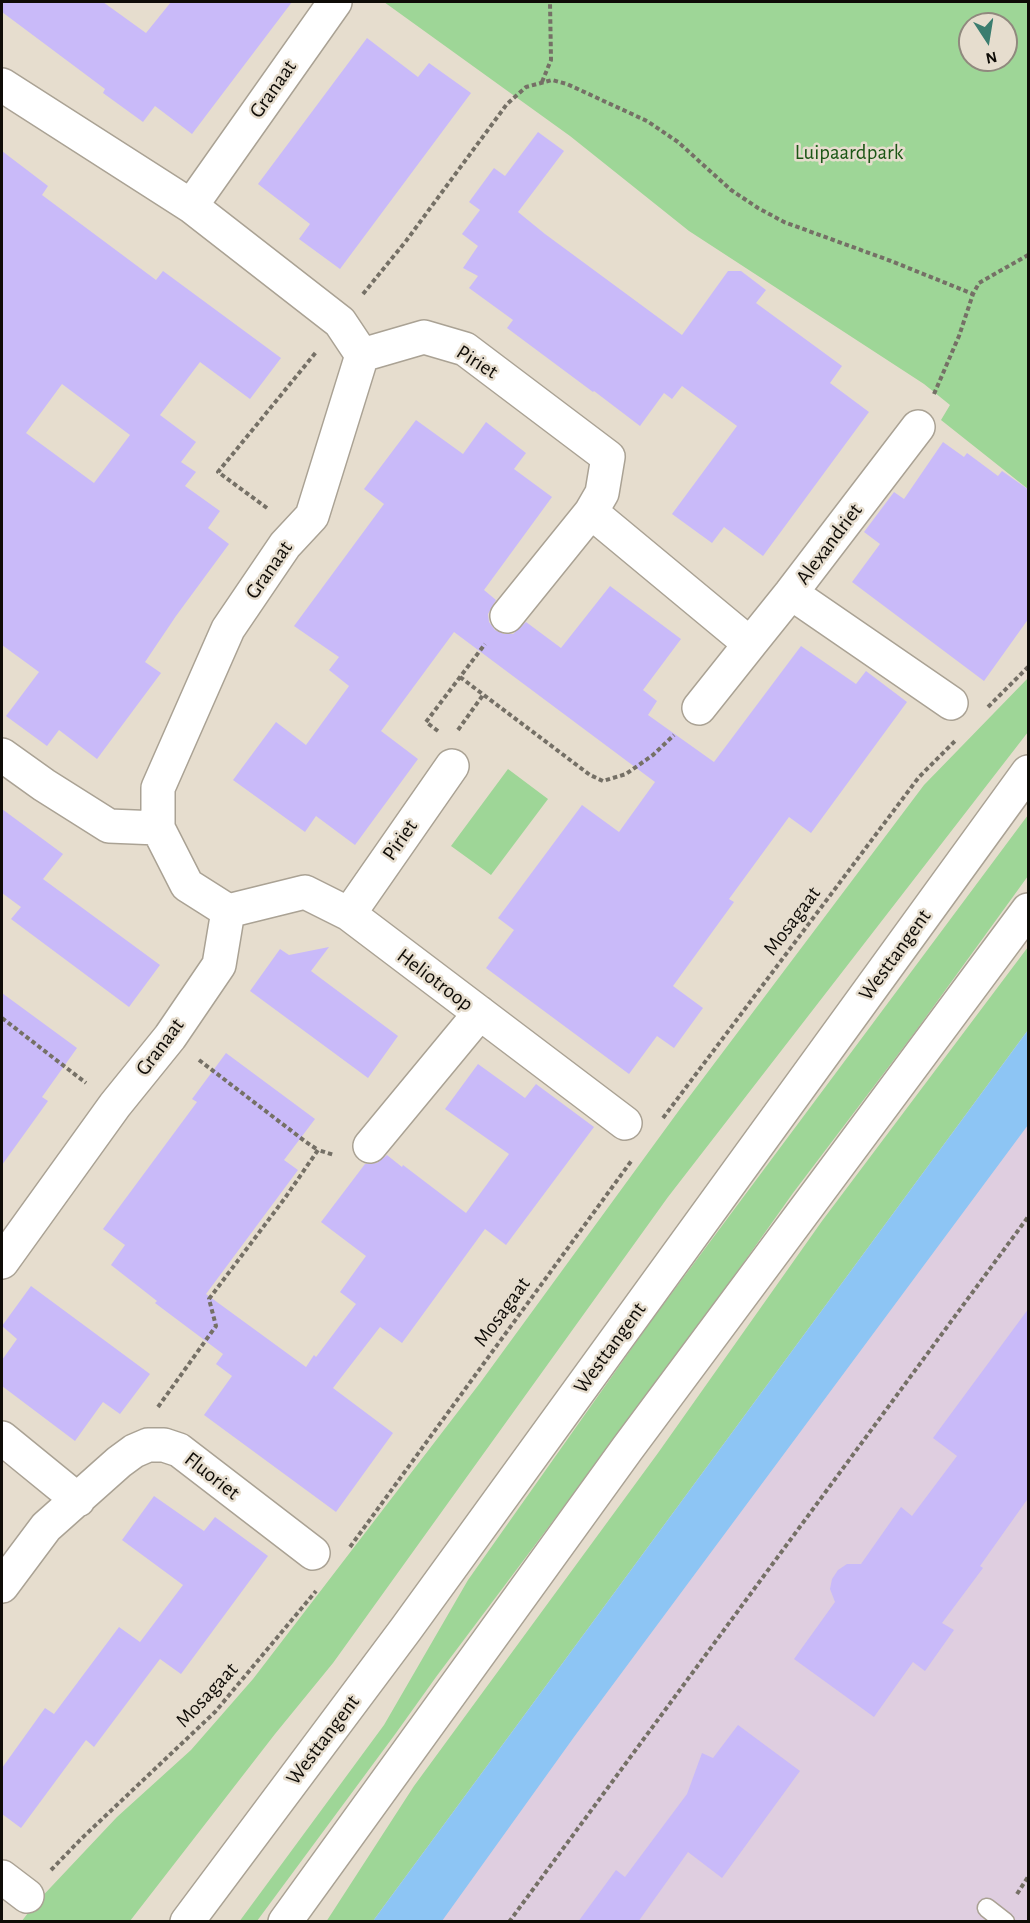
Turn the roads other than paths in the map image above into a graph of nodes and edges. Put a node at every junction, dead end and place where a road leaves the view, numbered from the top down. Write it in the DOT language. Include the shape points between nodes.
graph roads {
  1 [pos="335,2"];
  2 [pos="2,85"];
  3 [pos="191,206"];
  4 [pos="362,355"];
  5 [pos="918,427"];
  6 [pos="591,512"];
  7 [pos="791,592"];
  8 [pos="507,616"];
  9 [pos="750,644"];
  10 [pos="951,702"];
  11 [pos="699,708"];
  12 [pos="451,753"];
  13 [pos="2,755"];
  14 [pos="1029,772"];
  15 [pos="158,828"];
  16 [pos="1029,910"];
  17 [pos="228,911"];
  18 [pos="349,914"];
  19 [pos="480,1013"];
  20 [pos="625,1123"];
  21 [pos="370,1146"];
  22 [pos="2,1262"];
  23 [pos="2,1438"];
  24 [pos="78,1500"];
  25 [pos="313,1553"];
  26 [pos="2,1586"];
  27 [pos="2,1877"];
  28 [pos="27,1896"];
  29 [pos="987,1908"];
  30 [pos="187,1922"];
  31 [pos="285,1922"];
  32 [pos="1005,1922"];
  1 -- 3 [label="street, Granaat"];
  2 -- 3 [label="street"];
  3 -- 4 [label="street" via="340,322"];
  4 -- 6 [label="street, Piriet" via="424,337 465,349 608,457 602,493"];
  4 -- 15 [label="street, Granaat" via="305,523 285,545 228,629 158,788"];
  5 -- 7 [label="street, Alexandriet"];
  6 -- 8 [label="street, Piriet"];
  6 -- 9 [label="street"];
  7 -- 9 [label="street"];
  7 -- 10 [label="street, Alexandriet"];
  9 -- 11 [label="street"];
  12 -- 18 [label="street, Piriet"];
  13 -- 15 [label="street" via="109,826"];
  14 -- 30 [label="street, Westtangent" via="413,1619"];
  15 -- 17 [label="street, Granaat" via="187,885"];
  16 -- 31 [label="street" via="627,1449"];
  17 -- 18 [label="street, Heliotroop" via="305,892"];
  17 -- 22 [label="street, Granaat" via="219,965"];
  18 -- 19 [label="street, Heliotroop"];
  19 -- 20 [label="street, Heliotroop"];
  19 -- 21 [label="street"];
  23 -- 24 [label="street"];
  24 -- 25 [label="street, Fluoriet" via="134,1451 148,1445 164,1445 179,1450"];
  24 -- 26 [label="street" via="46,1527"];
  27 -- 28 [label="street"];
  29 -- 32 [label="lane"];
}
